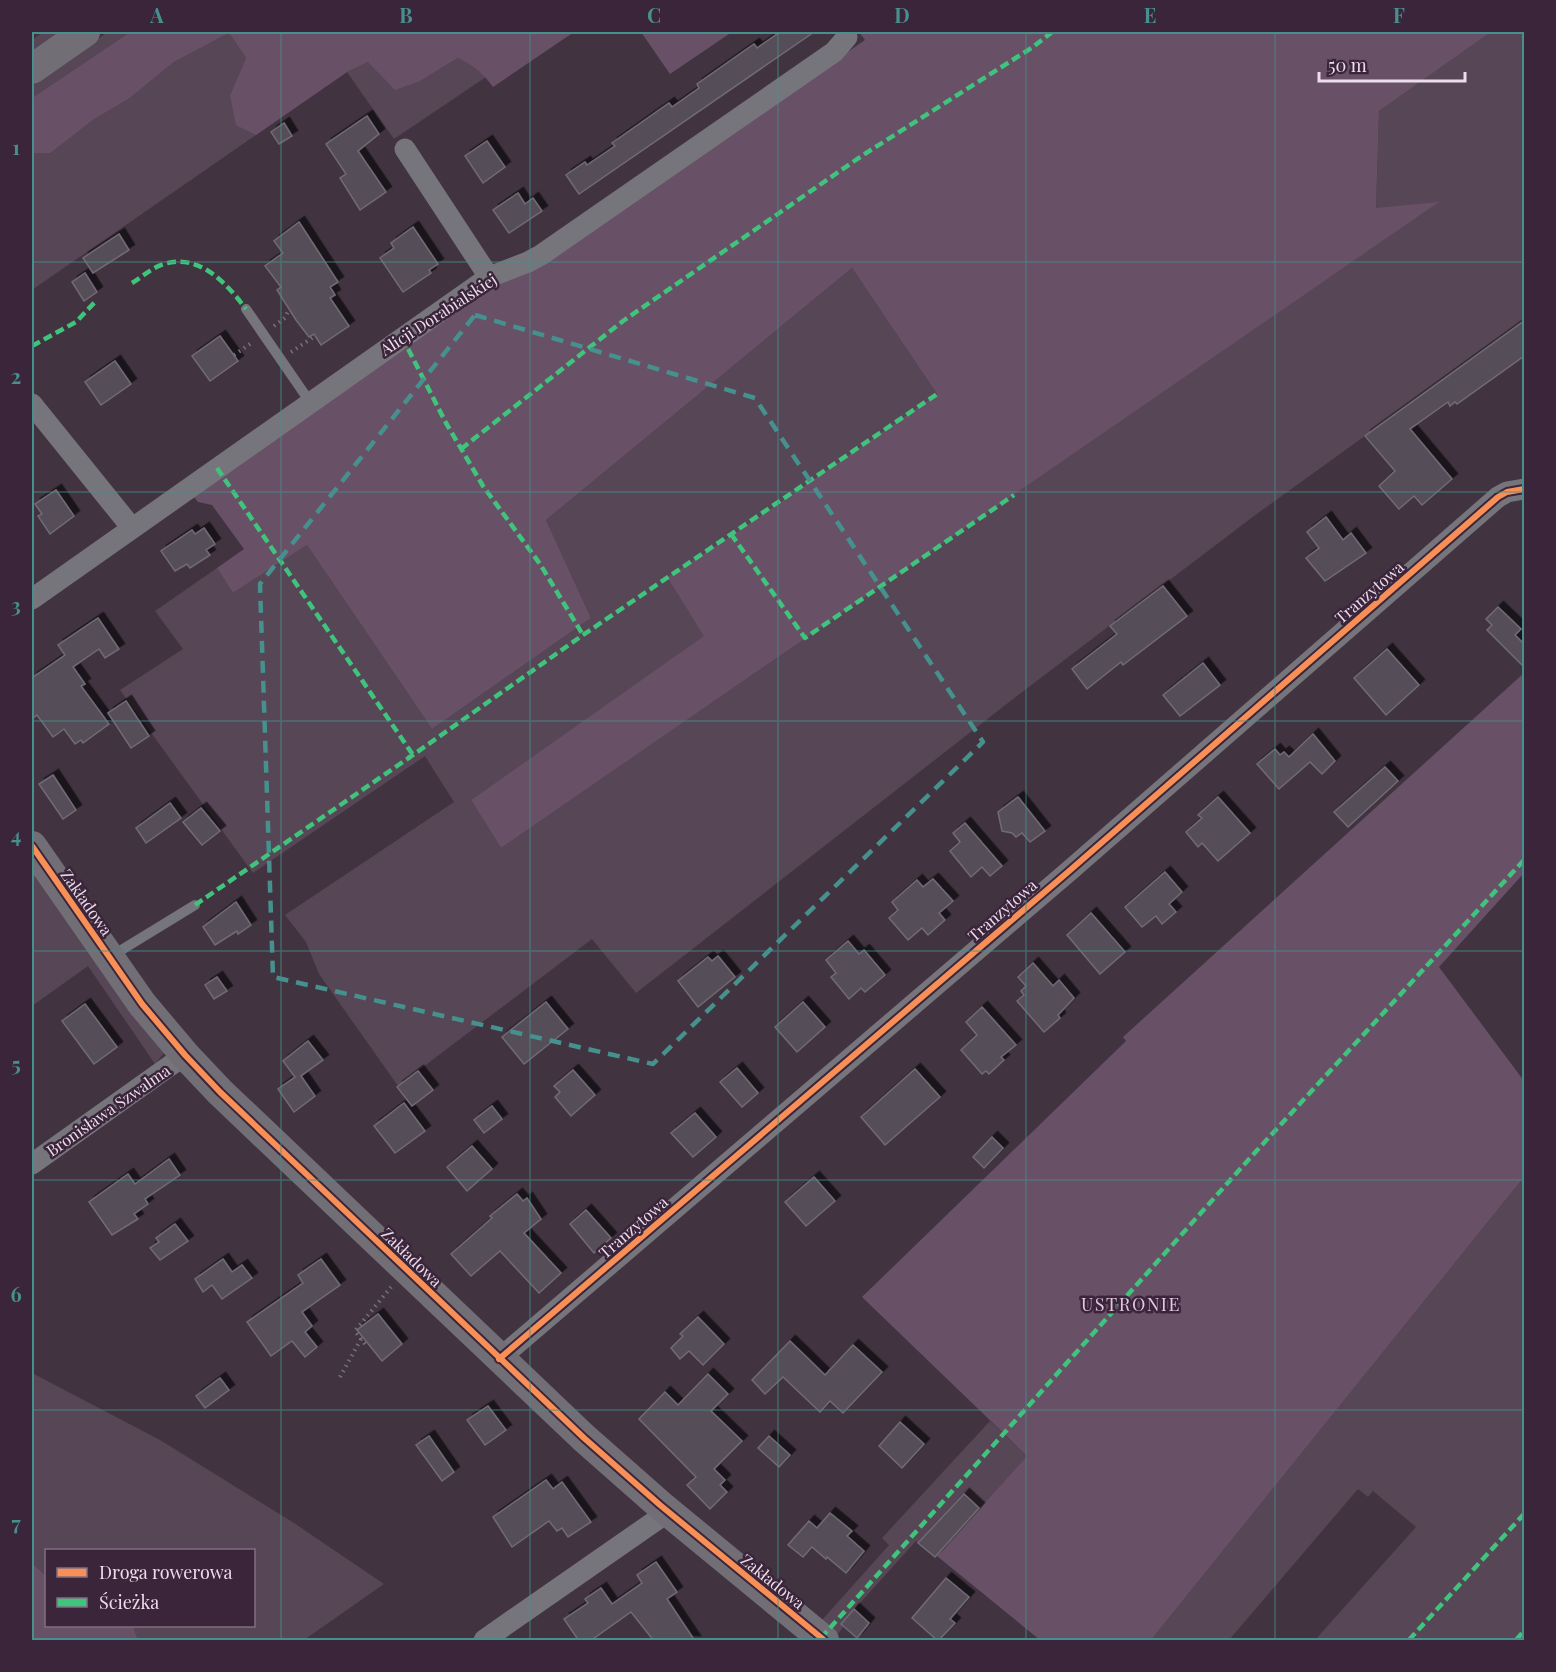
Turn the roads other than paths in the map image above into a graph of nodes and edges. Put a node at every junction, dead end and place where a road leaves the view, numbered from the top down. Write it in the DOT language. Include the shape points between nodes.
graph roads {
  1 [pos="85,32"];
  2 [pos="847,37"];
  3 [pos="32,69"];
  4 [pos="405,149"];
  5 [pos="489,277"];
  6 [pos="246,309"];
  7 [pos="310,402"];
  8 [pos="32,404"];
  9 [pos="1524,489"];
  10 [pos="132,528"];
  11 [pos="32,599"];
  12 [pos="32,846"];
  13 [pos="195,905"];
  14 [pos="110,957"];
  15 [pos="185,1055"];
  16 [pos="32,1164"];
  17 [pos="499,1359"];
  18 [pos="669,1512"];
  19 [pos="484,1641"];
  20 [pos="825,1641"];
  1 -- 3 [label="street"];
  2 -- 5 [label="street, Alicji Dorabialskiej" via="834,52 541,255"];
  4 -- 5 [label="street"];
  5 -- 7 [label="street, Alicji Dorabialskiej"];
  6 -- 7 [label="lane"];
  7 -- 10 [label="street, Alicji Dorabialskiej"];
  8 -- 10 [label="street"];
  9 -- 17 [label="street, Tranzytowa" via="1498,497"];
  10 -- 11 [label="street, Alicji Dorabialskiej"];
  12 -- 14 [label="street, Zakładowa"];
  13 -- 14 [label="lane"];
  14 -- 15 [label="street, Zakładowa" via="142,1004"];
  15 -- 16 [label="street, Bronisława Szwalma"];
  15 -- 17 [label="street, Zakładowa"];
  17 -- 18 [label="street, Zakładowa"];
  18 -- 19 [label="street"];
  18 -- 20 [label="street, Zakładowa"];
}
